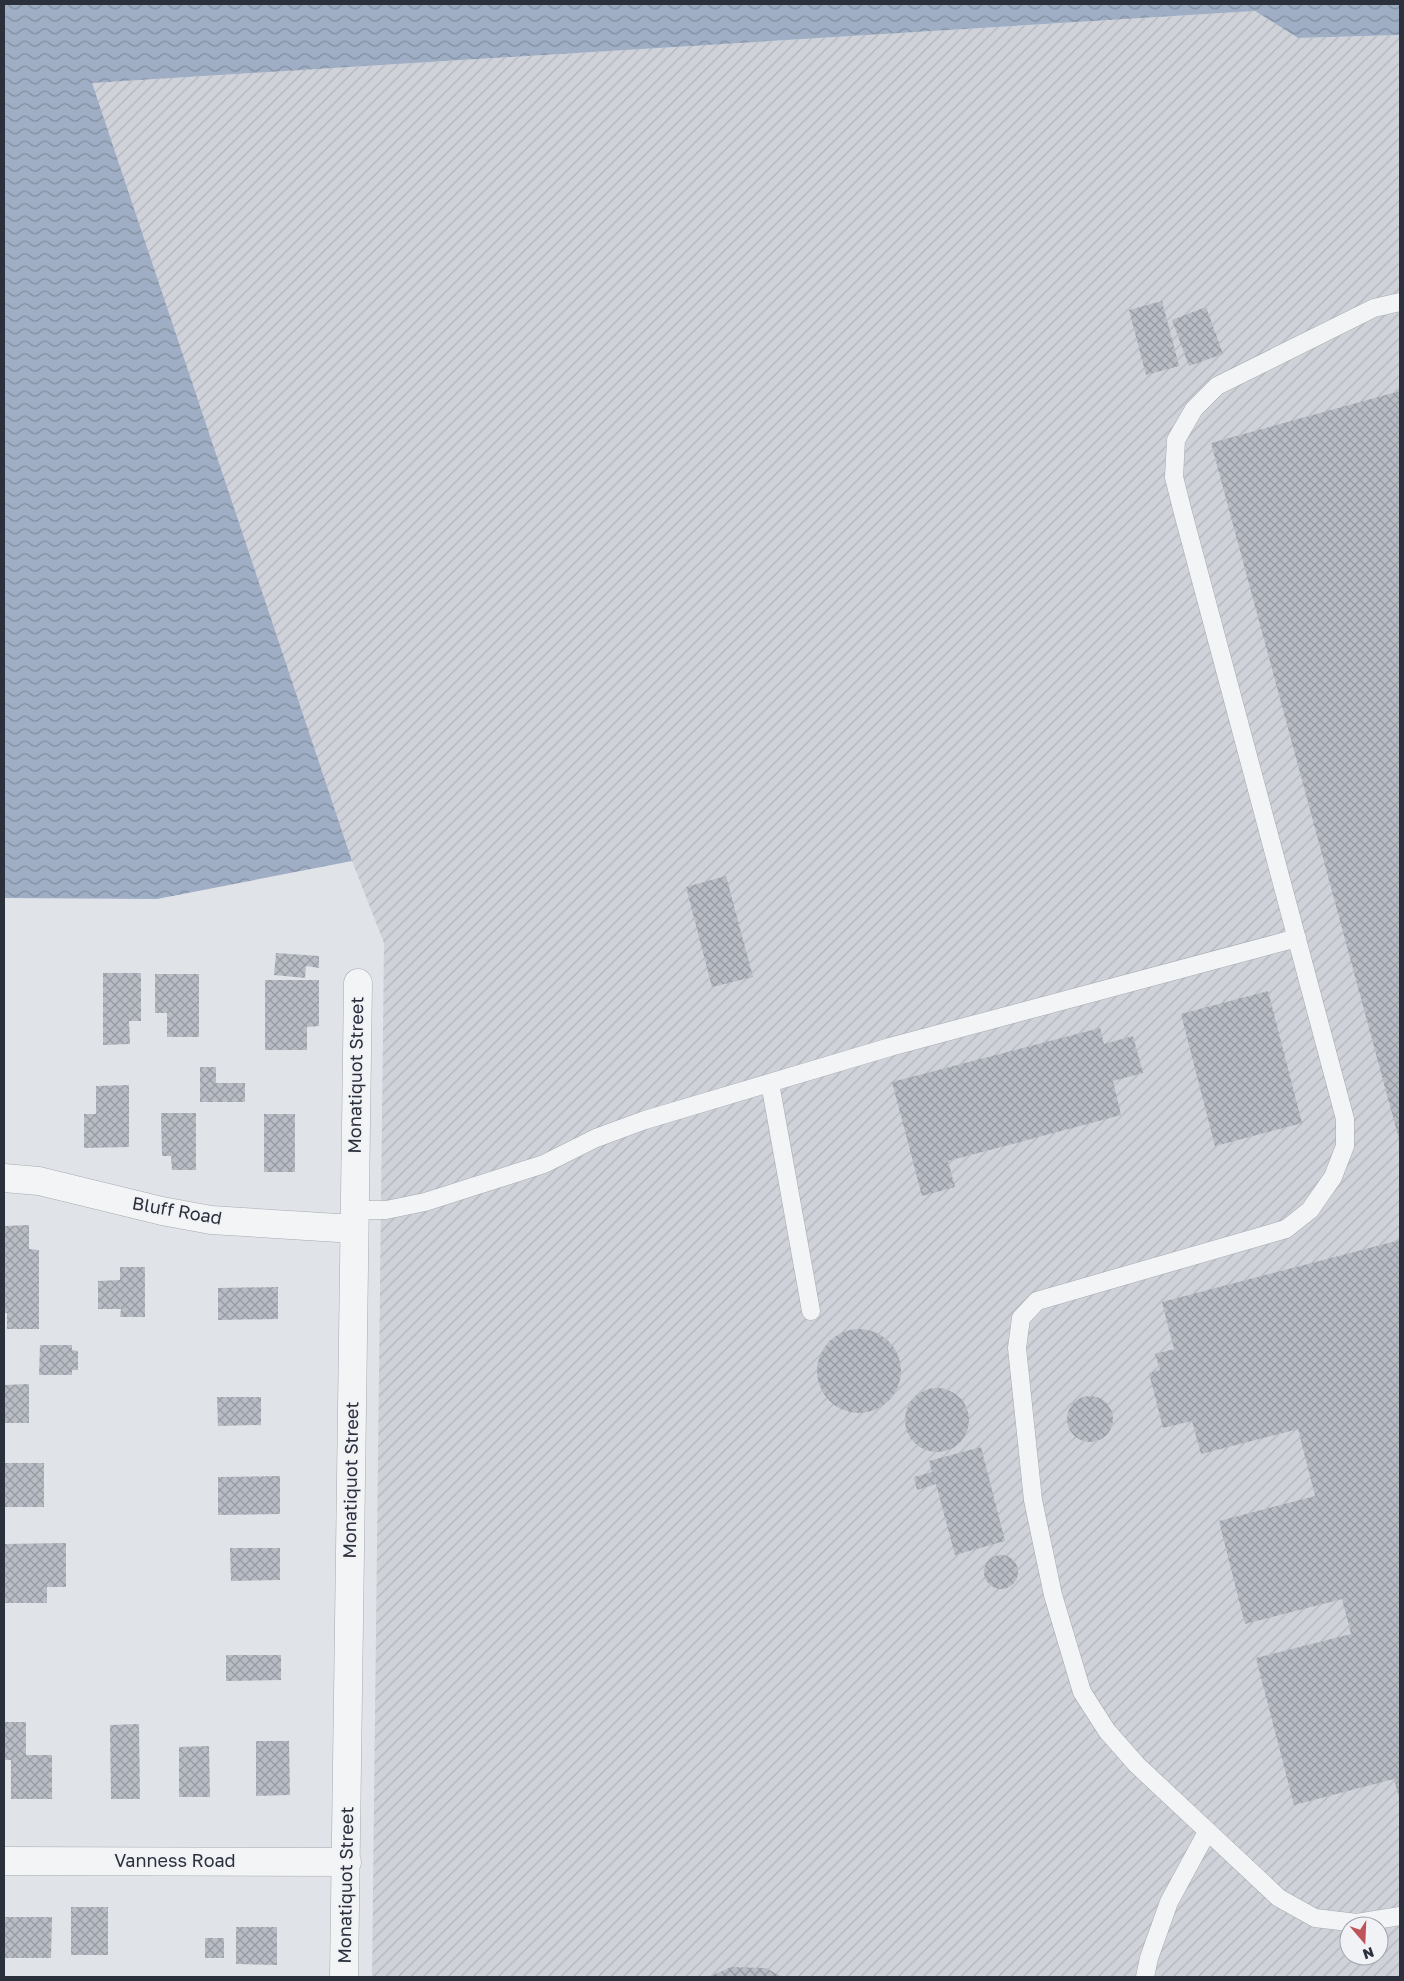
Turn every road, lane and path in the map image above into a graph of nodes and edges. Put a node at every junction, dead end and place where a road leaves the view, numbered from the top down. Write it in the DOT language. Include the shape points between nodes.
graph roads {
  1 [pos="1400,302"];
  2 [pos="1297,938"];
  3 [pos="358,982"];
  4 [pos="770,1083"];
  5 [pos="4,1178"];
  6 [pos="354,1219"];
  7 [pos="812,1311"];
  8 [pos="1207,1832"];
  9 [pos="4,1861"];
  10 [pos="347,1862"];
  11 [pos="1400,1916"];
  12 [pos="344,1977"];
  13 [pos="1145,1977"];
  1 -- 2 [label="lane" via="1374,308 1217,386 1194,409 1176,440 1174,477"];
  2 -- 4 [label="lane" via="890,1047"];
  2 -- 8 [label="lane" via="1345,1119 1346,1146 1333,1177 1310,1210 1286,1229 1037,1301 1021,1318 1018,1348 1036,1518 1053,1595 1082,1692 1107,1731 1137,1766"];
  3 -- 6 [label="street, Monatiquot Street"];
  4 -- 6 [label="lane" via="645,1120 596,1138 544,1164 433,1199"];
  4 -- 7 [label="lane"];
  5 -- 6 [label="street, Bluff Road" via="39,1181 211,1220"];
  6 -- 10 [label="street, Monatiquot Street"];
  8 -- 11 [label="lane" via="1279,1898 1315,1918 1357,1923"];
  8 -- 13 [label="lane" via="1169,1902"];
  9 -- 10 [label="street, Vanness Road"];
  10 -- 12 [label="street, Monatiquot Street"];
}
